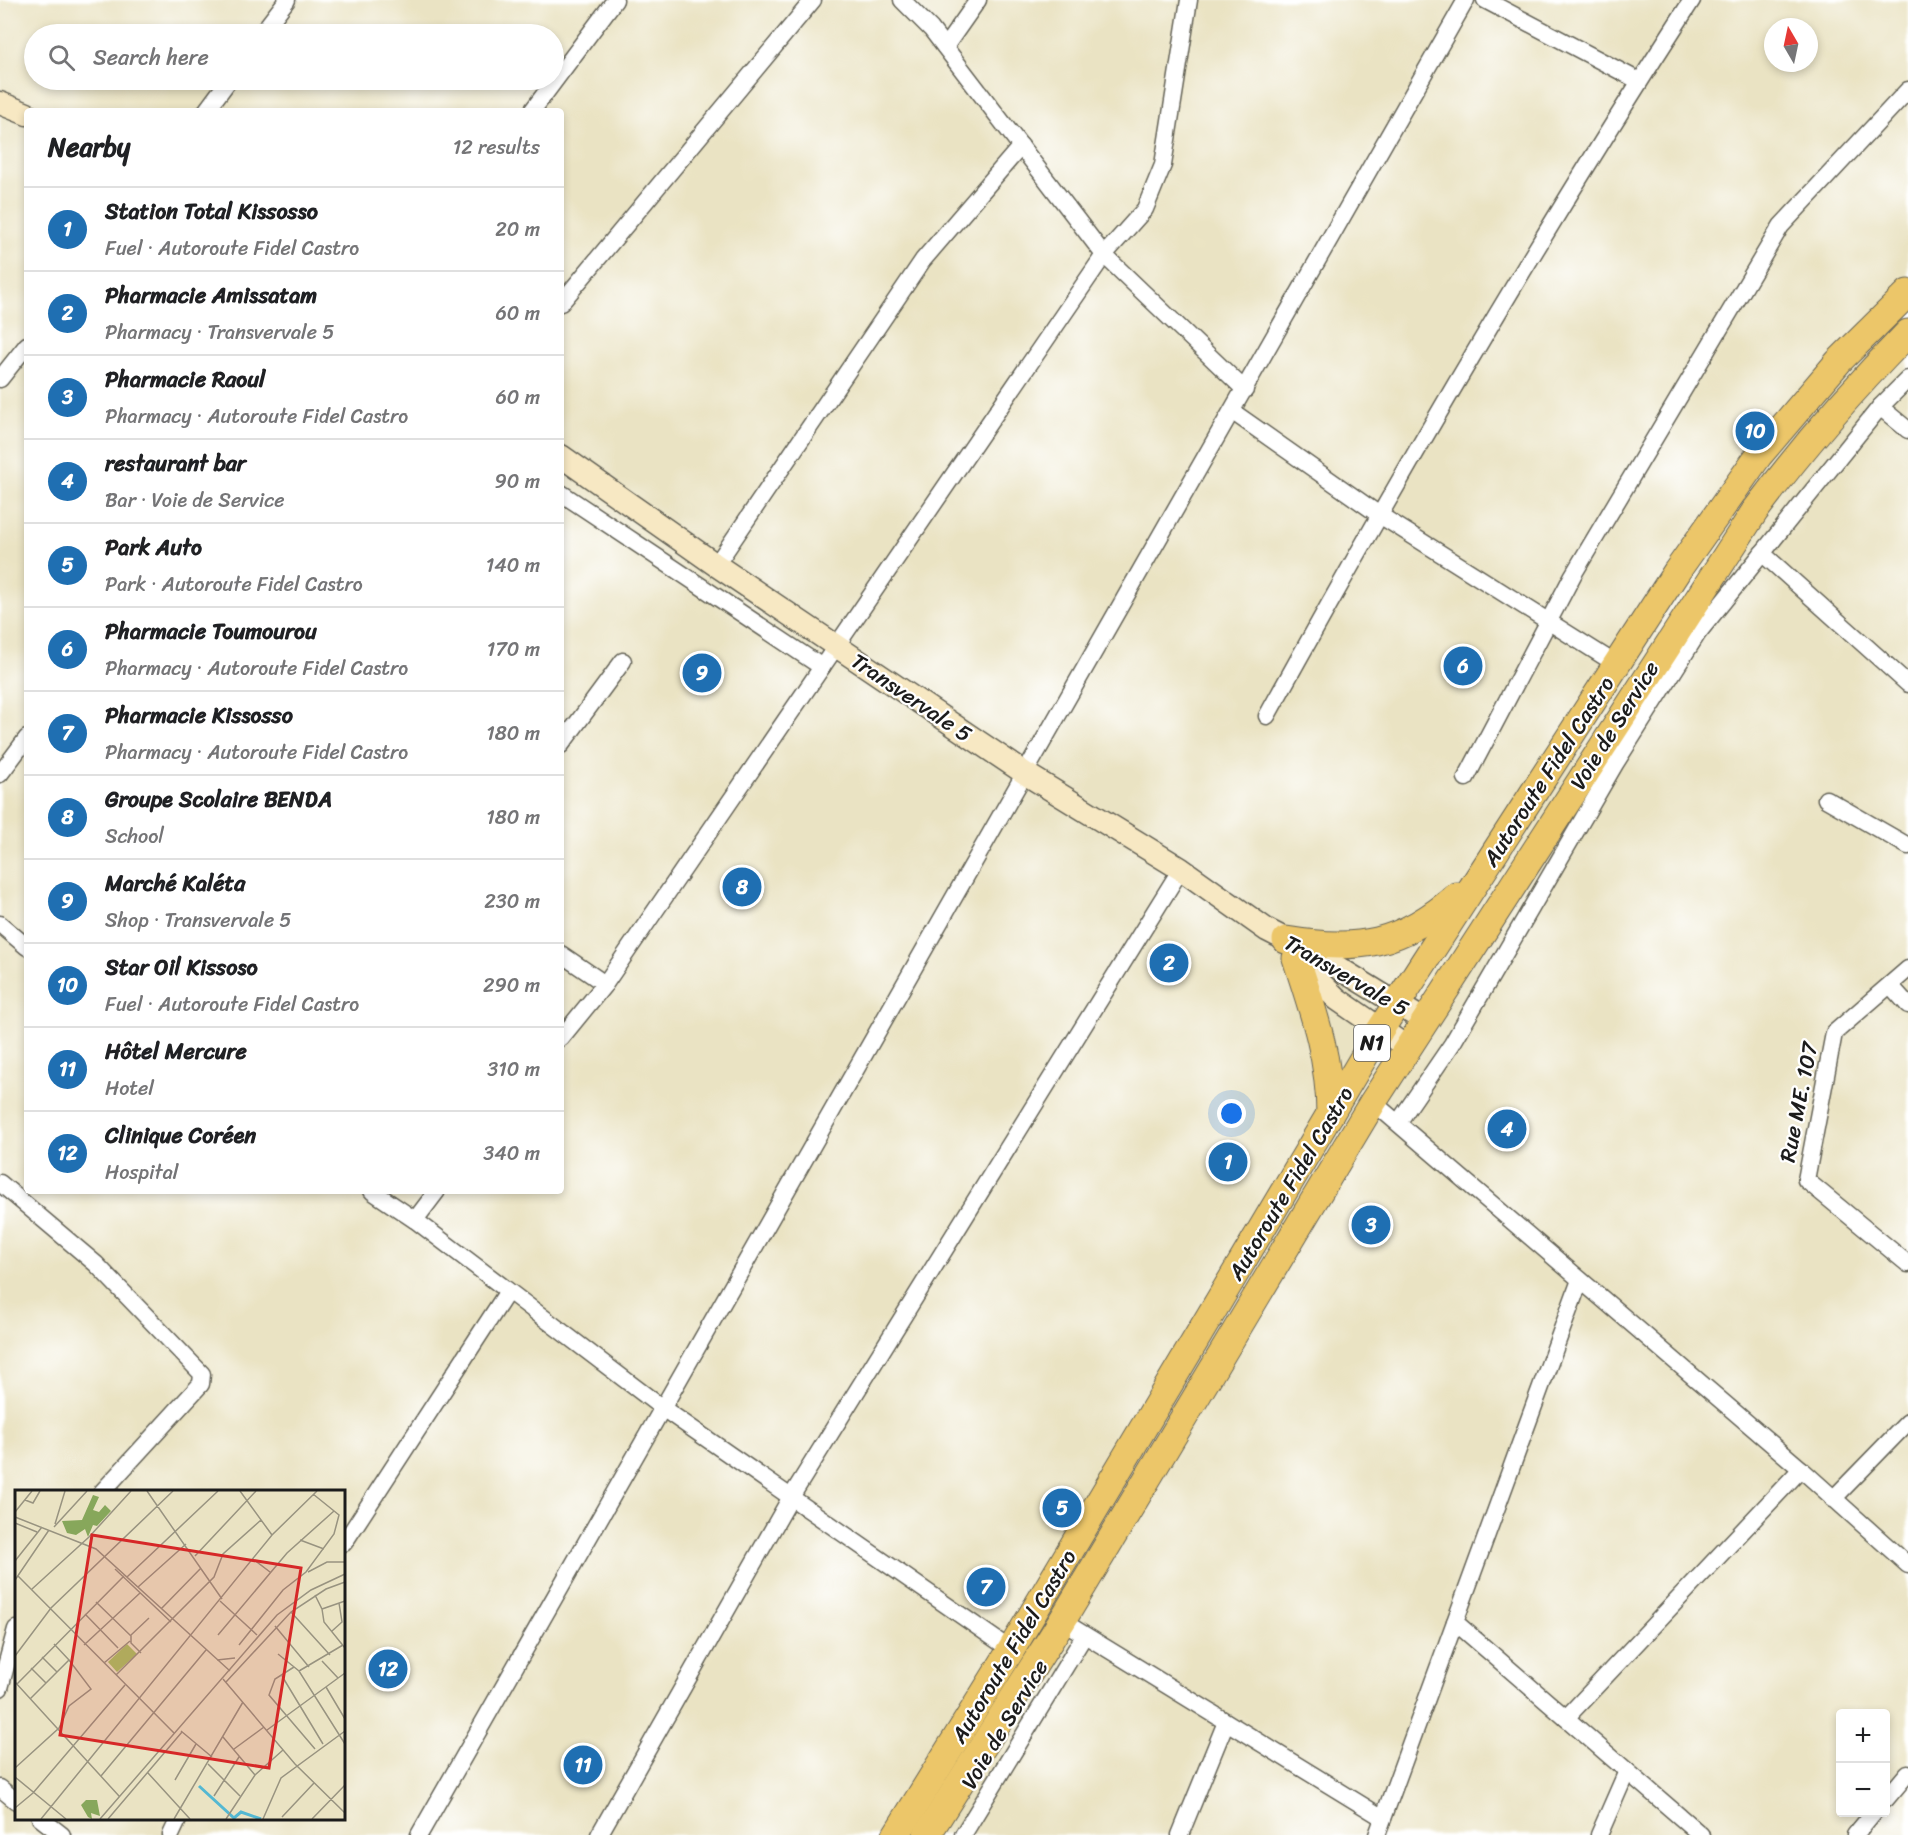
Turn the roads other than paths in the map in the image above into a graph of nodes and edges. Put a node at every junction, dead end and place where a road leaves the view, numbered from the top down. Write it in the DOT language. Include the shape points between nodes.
graph roads {
  1 [pos="286,0"];
  2 [pos="615,0"];
  3 [pos="813,0"];
  4 [pos="902,0"];
  5 [pos="978,0"];
  6 [pos="1189,0"];
  7 [pos="1466,0"];
  8 [pos="1485,0"];
  9 [pos="1692,0"];
  10 [pos="268,24"];
  11 [pos="945,47"];
  12 [pos="564,68"];
  13 [pos="1640,81"];
  14 [pos="222,90"];
  15 [pos="548,90"];
  16 [pos="1908,90"];
  17 [pos="0,103"];
  18 [pos="208,108"];
  19 [pos="534,108"];
  20 [pos="24,113"];
  21 [pos="1021,146"];
  22 [pos="1104,255"];
  23 [pos="1908,293"];
  24 [pos="564,299"];
  25 [pos="1908,333"];
  26 [pos="24,349"];
  27 [pos="0,379"];
  28 [pos="1908,379"];
  29 [pos="1245,390"];
  30 [pos="1880,407"];
  31 [pos="1233,412"];
  32 [pos="1908,430"];
  33 [pos="564,458"];
  34 [pos="564,495"];
  35 [pos="1378,514"];
  36 [pos="1761,553"];
  37 [pos="716,565"];
  38 [pos="1548,623"];
  39 [pos="837,646"];
  40 [pos="623,661"];
  41 [pos="1617,664"];
  42 [pos="822,667"];
  43 [pos="1908,684"];
  44 [pos="1267,716"];
  45 [pos="564,741"];
  46 [pos="24,742"];
  47 [pos="0,774"];
  48 [pos="1026,774"];
  49 [pos="1466,778"];
  50 [pos="1826,799"];
  51 [pos="1908,846"];
  52 [pos="1181,869"];
  53 [pos="1480,875"];
  54 [pos="0,924"];
  55 [pos="1283,943"];
  56 [pos="24,944"];
  57 [pos="564,956"];
  58 [pos="1908,969"];
  59 [pos="605,984"];
  60 [pos="1890,984"];
  61 [pos="1398,1002"];
  62 [pos="1908,1005"];
  63 [pos="1425,1021"];
  64 [pos="1380,1030"];
  65 [pos="564,1034"];
  66 [pos="1408,1048"];
  67 [pos="1373,1102"];
  68 [pos="1330,1116"];
  69 [pos="1398,1123"];
  70 [pos="0,1183"];
  71 [pos="376,1194"];
  72 [pos="435,1194"];
  73 [pos="415,1220"];
  74 [pos="1908,1264"];
  75 [pos="1580,1280"];
  76 [pos="508,1291"];
  77 [pos="661,1407"];
  78 [pos="1908,1422"];
  79 [pos="1801,1469"];
  80 [pos="103,1490"];
  81 [pos="791,1497"];
  82 [pos="1833,1499"];
  83 [pos="345,1541"];
  84 [pos="1908,1565"];
  85 [pos="1455,1622"];
  86 [pos="1073,1628"];
  87 [pos="15,1633"];
  88 [pos="1011,1650"];
  89 [pos="0,1688"];
  90 [pos="1566,1718"];
  91 [pos="1226,1722"];
  92 [pos="1627,1771"];
  93 [pos="1908,1773"];
  94 [pos="0,1788"];
  95 [pos="1890,1794"];
  96 [pos="15,1800"];
  97 [pos="1870,1817"];
  98 [pos="1383,1818"];
  99 [pos="43,1820"];
  100 [pos="178,1820"];
  101 [pos="62,1835"];
  102 [pos="171,1835"];
  103 [pos="419,1835"];
  104 [pos="599,1835"];
  105 [pos="896,1835"];
  106 [pos="927,1835"];
  107 [pos="963,1835"];
  108 [pos="1180,1835"];
  109 [pos="1377,1835"];
  110 [pos="1599,1835"];
  111 [pos="1701,1835"];
  112 [pos="1855,1835"];
  1 -- 10 [label="street"];
  2 -- 12 [label="street"];
  3 -- 24 [label="street"];
  4 -- 11 [label="street"];
  5 -- 11 [label="street"];
  6 -- 22 [label="street" via="1163,165 1145,209"];
  7 -- 29 [label="street"];
  8 -- 13 [label="street"];
  9 -- 13 [label="street"];
  11 -- 21 [label="street"];
  13 -- 35 [label="street"];
  14 -- 18 [label="street"];
  15 -- 19 [label="street"];
  16 -- 38 [label="street" via="1781,226"];
  17 -- 20 [label="main road"];
  21 -- 22 [label="street"];
  21 -- 37 [label="street" via="923,260"];
  22 -- 29 [label="street"];
  22 -- 39 [label="street"];
  23 -- 41 [label="highway, Autoroute Fidel Castro / N1" via="1839,361 1759,455"];
  25 -- 63 [label="highway, Autoroute Fidel Castro / N1" via="1849,394 1755,510"];
  26 -- 27 [label="street"];
  28 -- 30 [label="street, Voie de Service"];
  29 -- 31 [label="street"];
  30 -- 32 [label="street"];
  30 -- 36 [label="street, Voie de Service"];
  31 -- 35 [label="street"];
  31 -- 48 [label="street"];
  33 -- 37 [label="main road, Transvervale 5"];
  34 -- 42 [label="street"];
  35 -- 38 [label="street"];
  35 -- 44 [label="street"];
  36 -- 43 [label="street"];
  36 -- 69 [label="street, Voie de Service" via="1685,653 1615,764 1452,1044"];
  37 -- 39 [label="main road, Transvervale 5"];
  38 -- 41 [label="street"];
  38 -- 49 [label="street"];
  39 -- 42 [label="street"];
  39 -- 48 [label="main road, Transvervale 5"];
  40 -- 45 [label="street"];
  41 -- 53 [label="highway, Autoroute Fidel Castro / N1"];
  42 -- 59 [label="street"];
  46 -- 47 [label="street"];
  48 -- 52 [label="main road, Transvervale 5"];
  48 -- 77 [label="street"];
  50 -- 51 [label="street"];
  52 -- 55 [label="main road, Transvervale 5"];
  52 -- 81 [label="street"];
  53 -- 55 [label="highway" via="1433,917 1399,935 1346,946"];
  53 -- 61 [label="highway, Autoroute Fidel Castro / N1"];
  54 -- 56 [label="street"];
  55 -- 61 [label="main road, Transvervale 5"];
  55 -- 64 [label="main road, Transvervale 5" via="1337,999"];
  55 -- 68 [label="highway" via="1319,1027 1330,1080"];
  57 -- 59 [label="street"];
  58 -- 60 [label="street, Rue ME. 107"];
  59 -- 65 [label="street"];
  60 -- 62 [label="street"];
  60 -- 74 [label="street, Rue ME. 107" via="1834,1034 1806,1180"];
  61 -- 63 [label="main road, Transvervale 5"];
  61 -- 64 [label="highway, Autoroute Fidel Castro / N1"];
  63 -- 66 [label="highway, Autoroute Fidel Castro / N1"];
  64 -- 66 [label="main road, Transvervale 5"];
  64 -- 68 [label="highway, Autoroute Fidel Castro / N1"];
  66 -- 67 [label="highway, Autoroute Fidel Castro / N1"];
  67 -- 69 [label="street"];
  67 -- 86 [label="highway, Autoroute Fidel Castro / N1"];
  68 -- 88 [label="highway, Autoroute Fidel Castro / N1"];
  69 -- 75 [label="street"];
  70 -- 80 [label="street" via="96,1264 202,1374 201,1384"];
  71 -- 73 [label="street"];
  72 -- 73 [label="street"];
  73 -- 76 [label="street"];
  75 -- 79 [label="street"];
  75 -- 85 [label="street"];
  76 -- 77 [label="street"];
  76 -- 83 [label="street"];
  77 -- 81 [label="street"];
  77 -- 103 [label="street"];
  78 -- 82 [label="street"];
  79 -- 82 [label="street"];
  79 -- 90 [label="street"];
  81 -- 88 [label="street"];
  81 -- 104 [label="street"];
  82 -- 84 [label="street"];
  85 -- 90 [label="street"];
  85 -- 98 [label="street"];
  86 -- 91 [label="street"];
  86 -- 106 [label="highway, Autoroute Fidel Castro / N1"];
  86 -- 107 [label="street, Voie de Service"];
  87 -- 89 [label="street"];
  88 -- 105 [label="highway, Autoroute Fidel Castro / N1"];
  90 -- 92 [label="street"];
  91 -- 98 [label="street"];
  91 -- 108 [label="street"];
  92 -- 110 [label="street"];
  92 -- 111 [label="street"];
  93 -- 95 [label="street"];
  94 -- 96 [label="street"];
  97 -- 112 [label="street"];
  98 -- 109 [label="street"];
  99 -- 101 [label="street"];
  100 -- 102 [label="street"];
}
